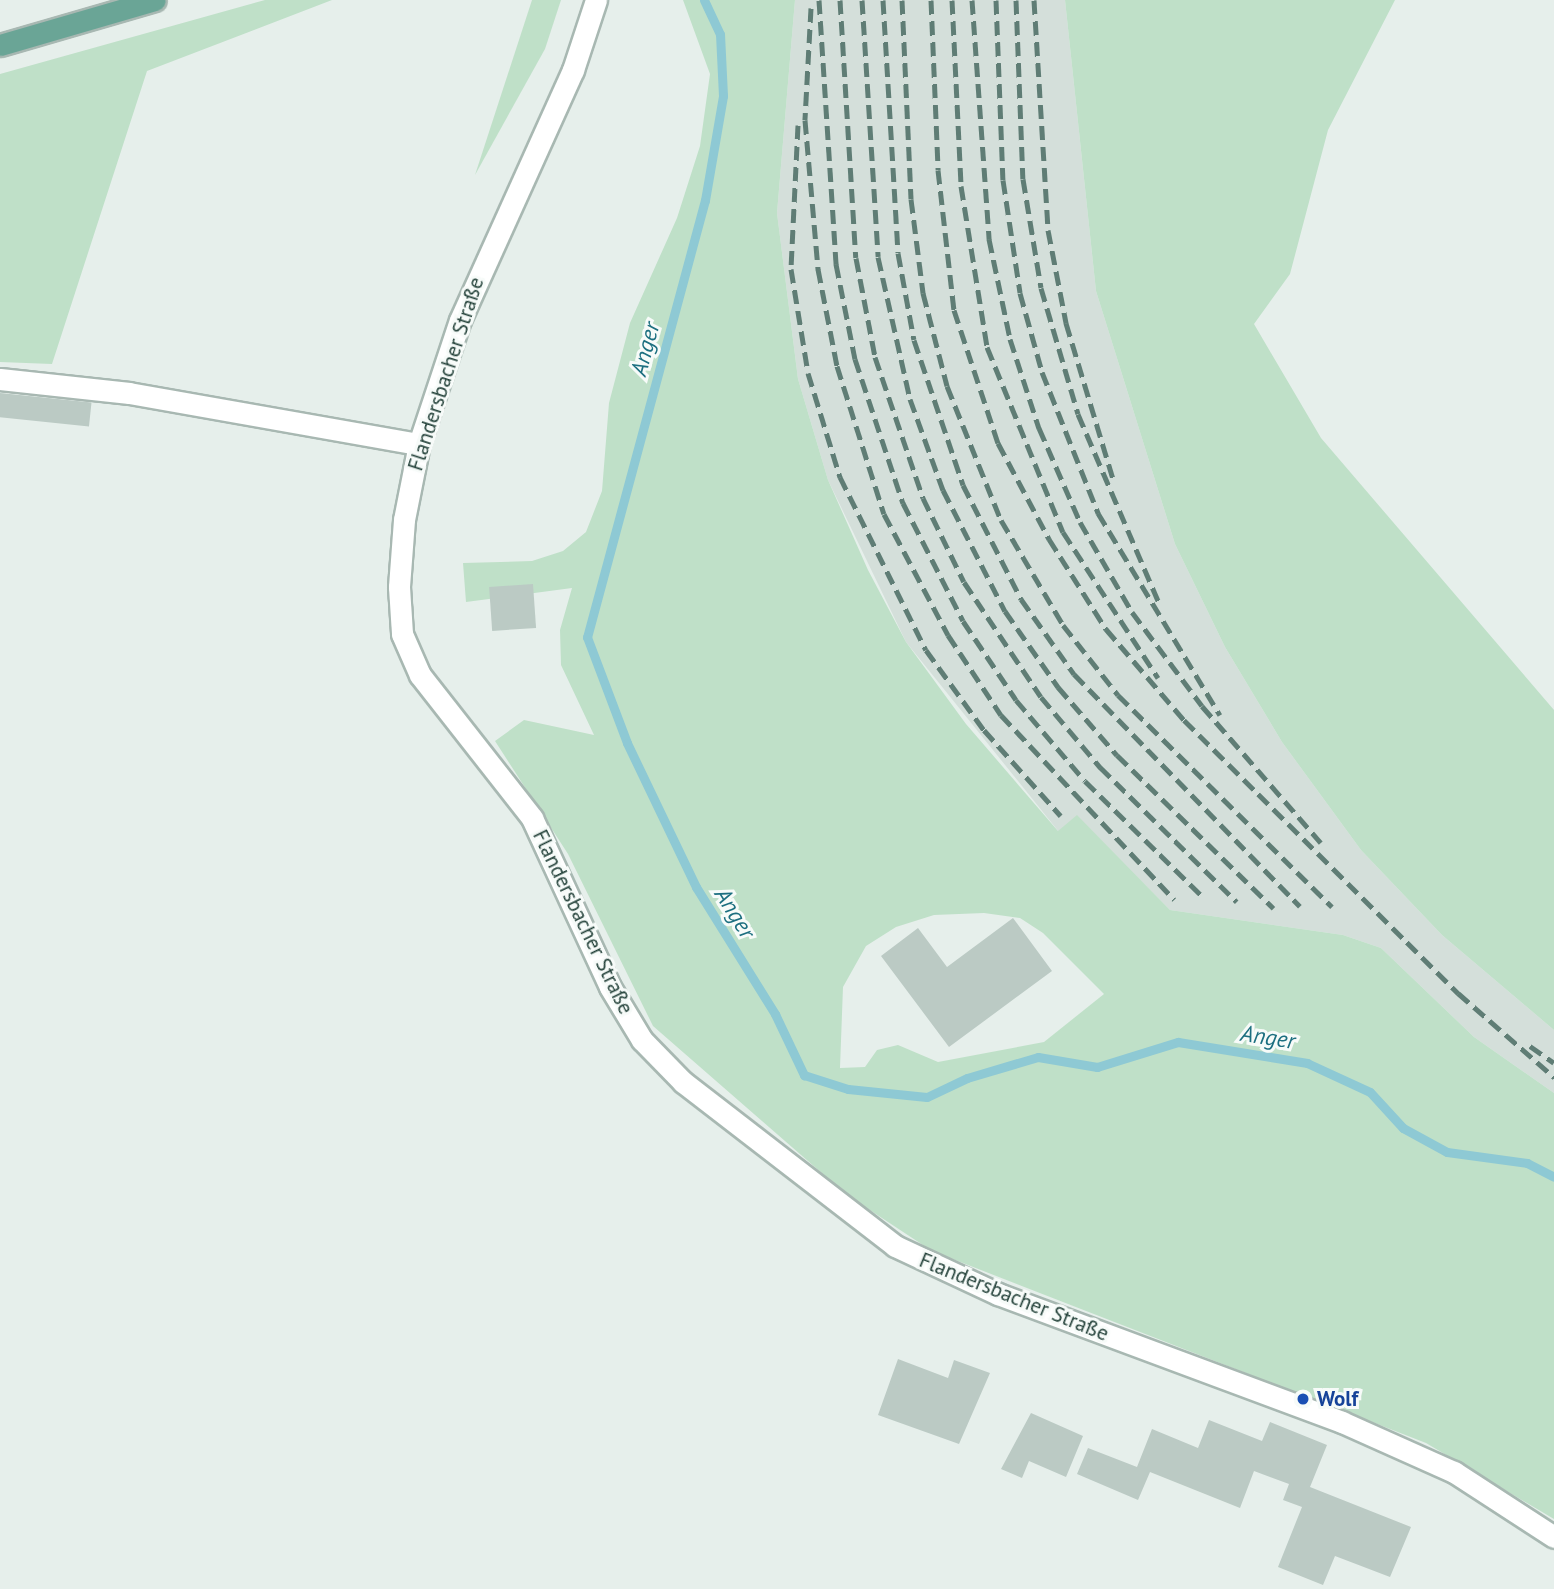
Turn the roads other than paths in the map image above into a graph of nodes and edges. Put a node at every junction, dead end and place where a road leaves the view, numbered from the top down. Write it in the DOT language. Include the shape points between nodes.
graph roads {
  1 [pos="155,0"];
  2 [pos="596,0"];
  3 [pos="0,45"];
  4 [pos="0,379"];
  5 [pos="419,444"];
  6 [pos="1554,1537"];
  1 -- 3 [label="main road"];
  2 -- 5 [label="street, Flandersbacher Straße" via="573,70 460,320"];
  4 -- 5 [label="street" via="129,393"];
  5 -- 6 [label="street, Flandersbacher Straße" via="404,520 402,634 443,709 532,818 610,988 642,1040 683,1082 895,1246 998,1294 1342,1422 1454,1472"];
}
